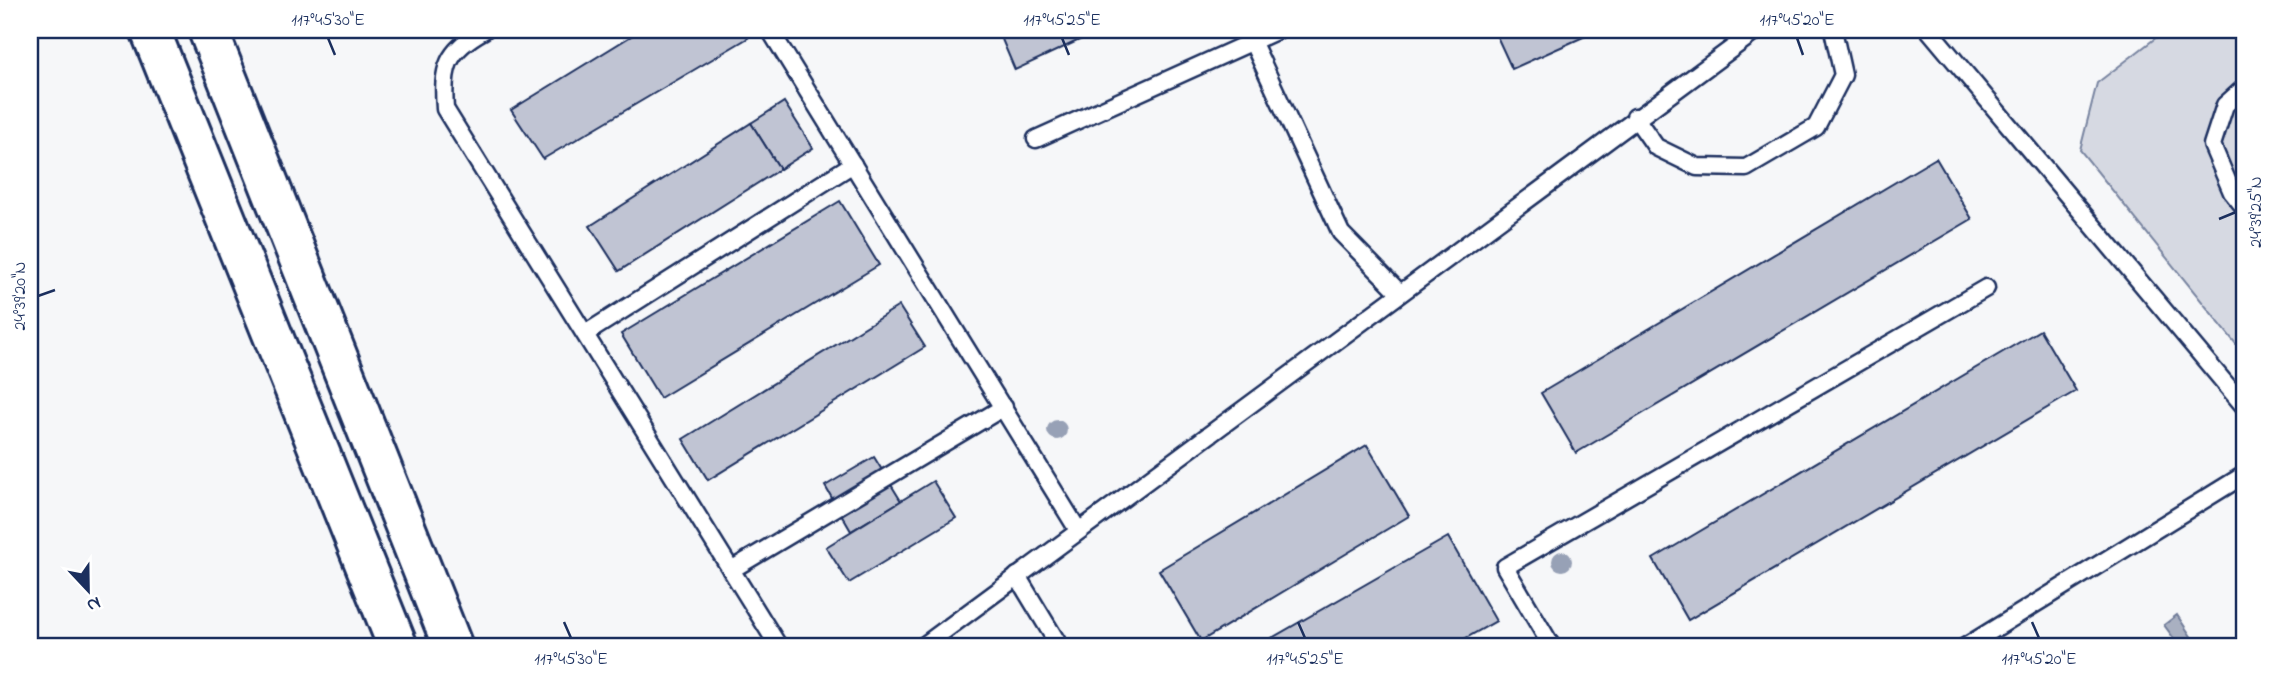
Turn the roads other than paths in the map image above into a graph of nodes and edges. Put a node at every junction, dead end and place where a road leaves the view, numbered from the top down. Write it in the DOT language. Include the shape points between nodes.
graph roads {
  1 [pos="150,30"];
  2 [pos="208,30"];
  3 [pos="484,30"];
  4 [pos="770,30"];
  5 [pos="1278,30"];
  6 [pos="1757,30"];
  7 [pos="1833,30"];
  8 [pos="1929,30"];
  9 [pos="1249,36"];
  10 [pos="2244,88"];
  11 [pos="1635,117"];
  12 [pos="1036,139"];
  13 [pos="853,164"];
  14 [pos="2244,207"];
  15 [pos="1986,288"];
  16 [pos="1399,292"];
  17 [pos="584,334"];
  18 [pos="2244,406"];
  19 [pos="1004,407"];
  20 [pos="2244,475"];
  21 [pos="1078,530"];
  22 [pos="731,570"];
  23 [pos="1017,576"];
  24 [pos="398,647"];
  25 [pos="453,647"];
  26 [pos="779,647"];
  27 [pos="922,647"];
  28 [pos="1060,647"];
  29 [pos="1552,647"];
  30 [pos="1965,647"];
  1 -- 24 [label="highway"];
  2 -- 25 [label="highway"];
  3 -- 17 [label="lane" via="461,43 443,76 445,109"];
  4 -- 13 [label="lane"];
  5 -- 9 [label="lane"];
  6 -- 11 [label="lane"];
  7 -- 11 [label="lane" via="1843,75 1816,127 1745,168 1697,167 1656,147"];
  8 -- 18 [label="lane"];
  9 -- 12 [label="lane"];
  9 -- 16 [label="lane" via="1341,233"];
  10 -- 14 [label="lane" via="2225,105 2212,145 2232,192"];
  11 -- 16 [label="lane"];
  13 -- 17 [label="lane"];
  13 -- 19 [label="lane"];
  15 -- 29 [label="lane" via="1504,567"];
  16 -- 21 [label="lane"];
  17 -- 22 [label="lane"];
  19 -- 21 [label="lane"];
  19 -- 22 [label="lane"];
  20 -- 30 [label="lane"];
  21 -- 23 [label="lane"];
  22 -- 26 [label="lane"];
  23 -- 27 [label="lane"];
  23 -- 28 [label="lane"];
}
